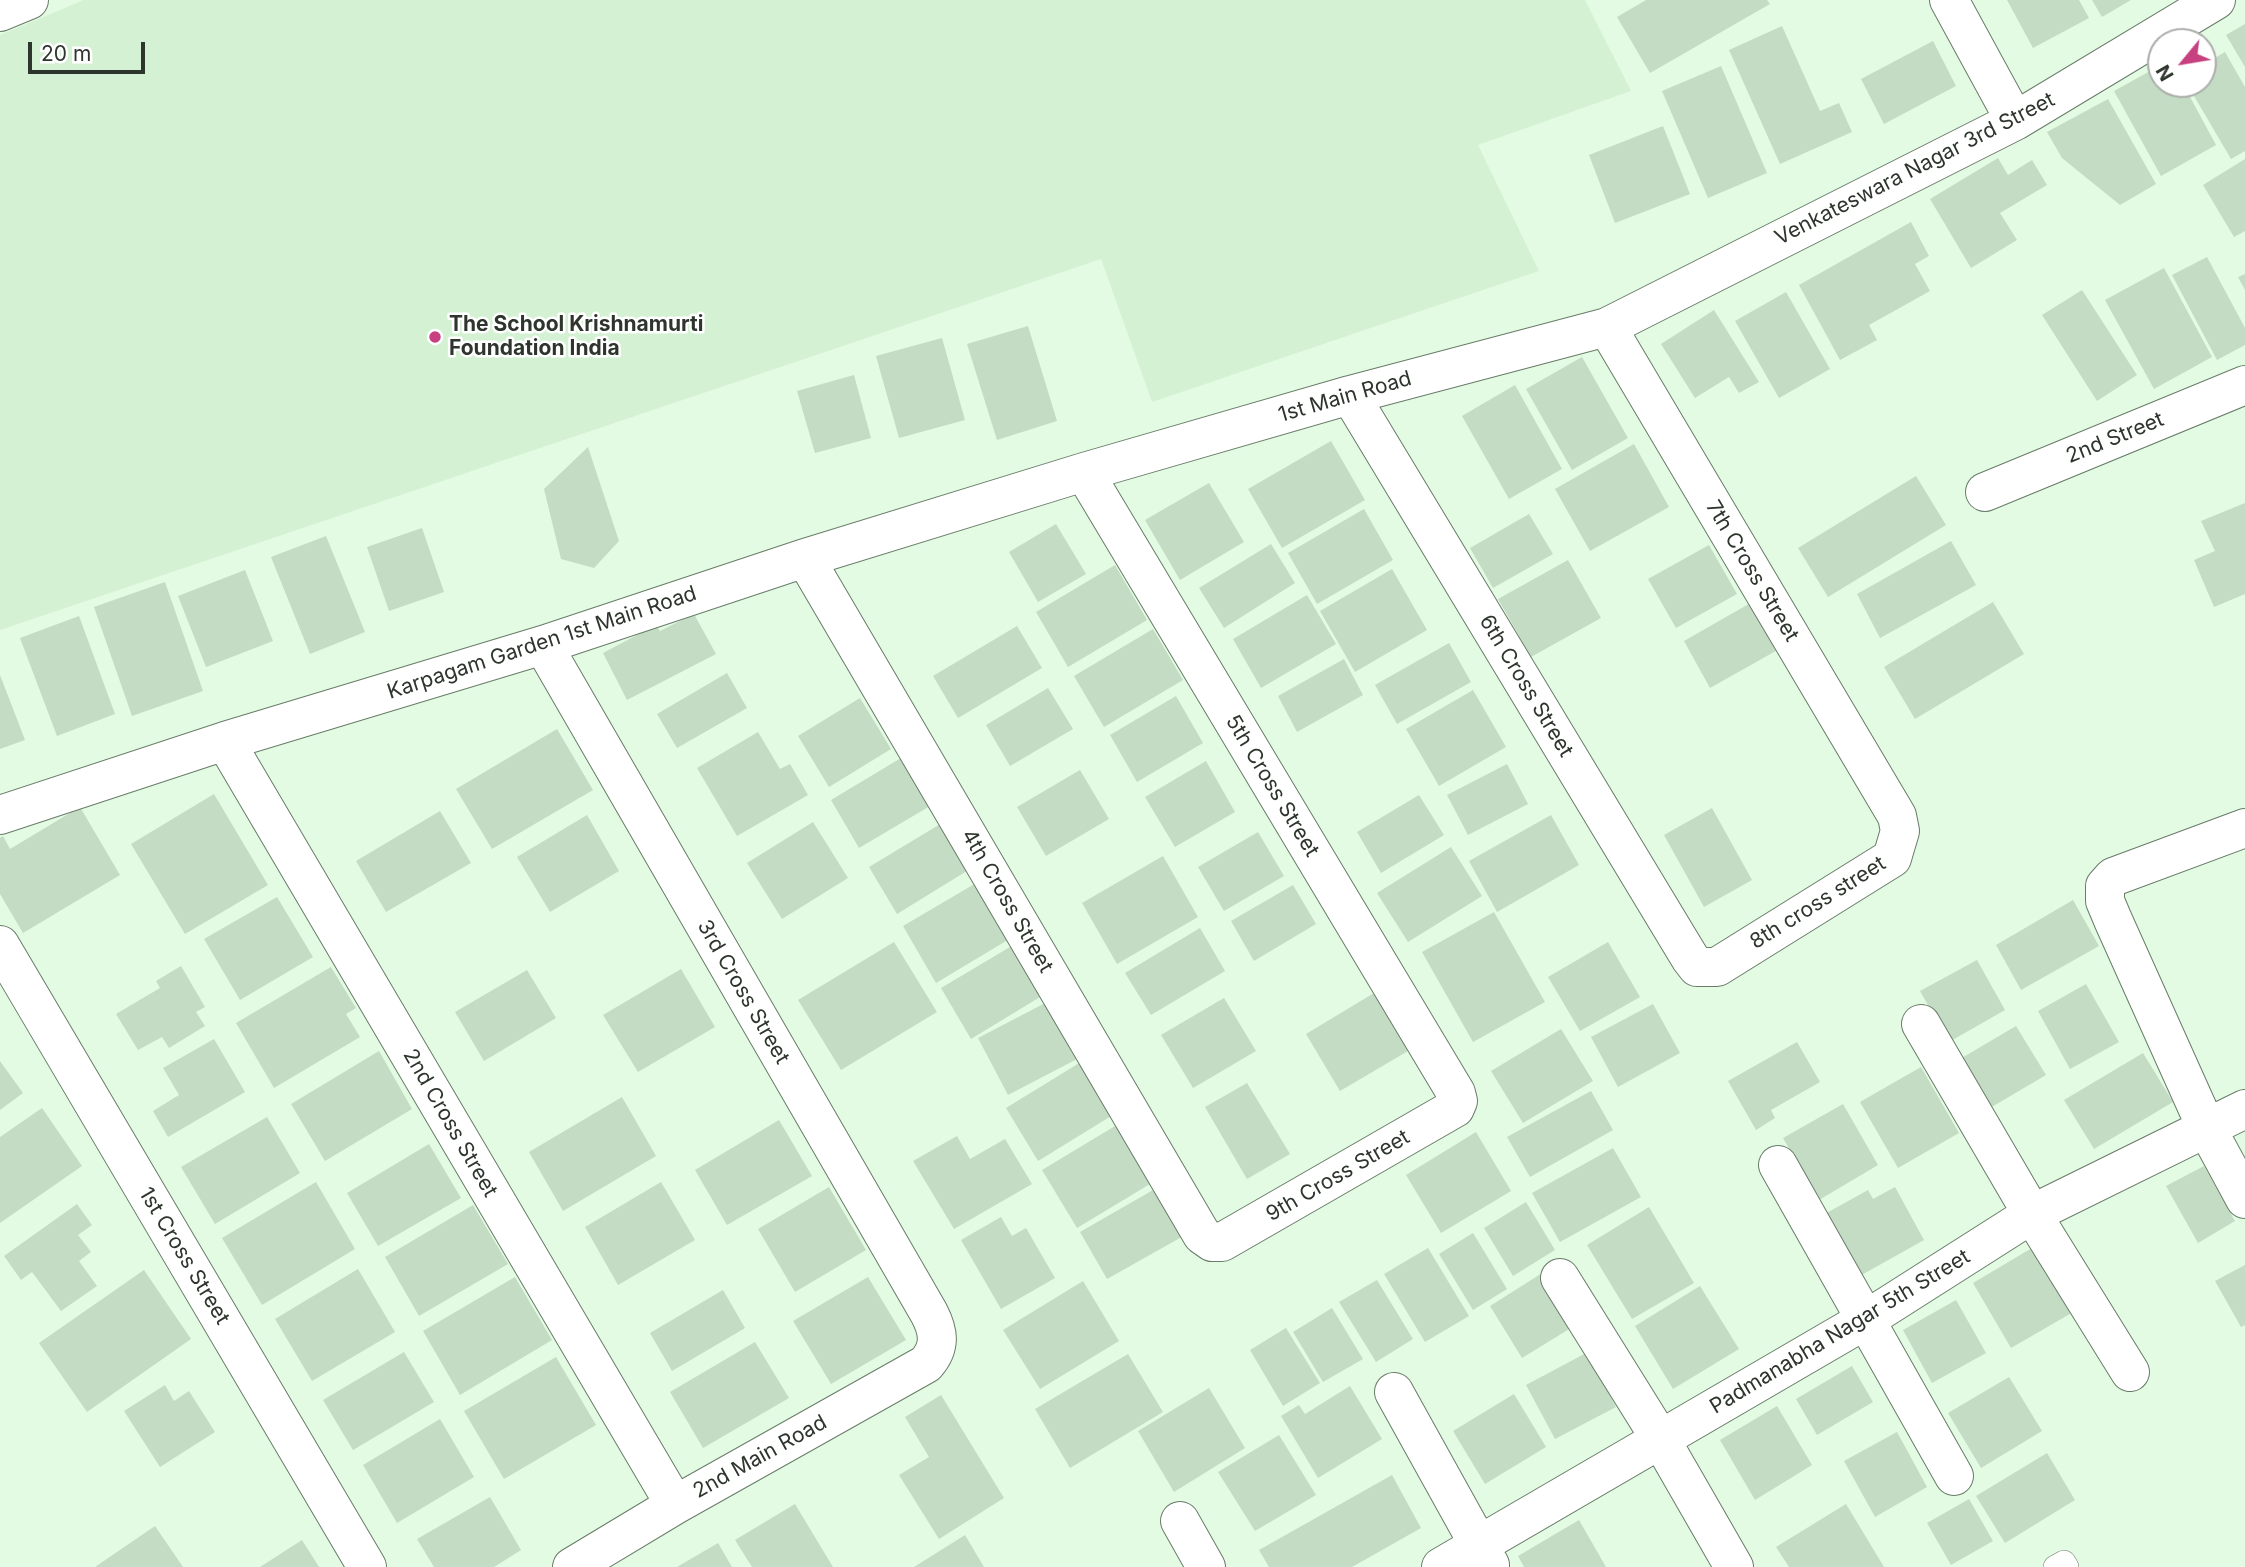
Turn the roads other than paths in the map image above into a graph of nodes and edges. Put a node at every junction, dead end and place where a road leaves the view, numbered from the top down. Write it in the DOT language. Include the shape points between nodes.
graph roads {
  1 [pos="29,0"];
  2 [pos="1949,0"];
  3 [pos="2216,0"];
  4 [pos="0,12"];
  5 [pos="2015,121"];
  6 [pos="1607,327"];
  7 [pos="2245,385"];
  8 [pos="1350,395"];
  9 [pos="1084,472"];
  10 [pos="1985,492"];
  11 [pos="805,558"];
  12 [pos="543,645"];
  13 [pos="225,741"];
  14 [pos="0,815"];
  15 [pos="1897,816"];
  16 [pos="2245,828"];
  17 [pos="0,945"];
  18 [pos="1707,970"];
  19 [pos="1921,1024"];
  20 [pos="1458,1101"];
  21 [pos="2245,1110"];
  22 [pos="2206,1127"];
  23 [pos="1778,1165"];
  24 [pos="2245,1199"];
  25 [pos="2032,1214"];
  26 [pos="1212,1242"];
  27 [pos="1560,1278"];
  28 [pos="1867,1319"];
  29 [pos="938,1341"];
  30 [pos="2130,1372"];
  31 [pos="1394,1392"];
  32 [pos="1661,1440"];
  33 [pos="1954,1476"];
  34 [pos="675,1505"];
  35 [pos="1180,1521"];
  36 [pos="1485,1555"];
  37 [pos="368,1567"];
  38 [pos="572,1567"];
  39 [pos="1206,1567"];
  40 [pos="1441,1567"];
  41 [pos="1734,1567"];
  42 [pos="2055,1567"];
  43 [pos="2067,1567"];
  1 -- 4 [label="street"];
  2 -- 5 [label="street"];
  3 -- 5 [label="street, Venkateswara Nagar 3rd Street"];
  5 -- 6 [label="street, Venkateswara Nagar 3rd Street"];
  6 -- 8 [label="street, 1st Main Road"];
  6 -- 15 [label="street, 7th Cross Street"];
  7 -- 10 [label="street, 2nd Street"];
  8 -- 9 [label="street, 1st Main Road"];
  8 -- 18 [label="street, 6th Cross Street" via="1690,958"];
  9 -- 11 [label="street, Karpagam Garden 1st Main Road"];
  9 -- 20 [label="street, 5th Cross Street"];
  11 -- 12 [label="street, Karpagam Garden 1st Main Road"];
  11 -- 26 [label="street, 4th Cross Street" via="1202,1235"];
  12 -- 13 [label="street, Karpagam Garden 1st Main Road"];
  12 -- 29 [label="street, 3rd Cross Street" via="929,1313"];
  13 -- 14 [label="street, Karpagam Garden 1st Main Road"];
  13 -- 34 [label="street, 2nd Cross Street"];
  15 -- 18 [label="street, 8th cross street" via="1900,831 1892,858"];
  16 -- 22 [label="street" via="2113,877 2105,886 2105,901"];
  17 -- 37 [label="street, 1st Cross Street"];
  19 -- 25 [label="street"];
  20 -- 26 [label="street, 9th Cross Street" via="1455,1108 1230,1239"];
  21 -- 22 [label="street, Padmanabha Nagar 5th Street"];
  22 -- 24 [label="street"];
  22 -- 25 [label="street, Padmanabha Nagar 5th Street"];
  23 -- 28 [label="street"];
  25 -- 28 [label="street, Padmanabha Nagar 5th Street"];
  25 -- 30 [label="street"];
  27 -- 32 [label="street"];
  28 -- 32 [label="street, Padmanabha Nagar 5th Street"];
  28 -- 33 [label="street"];
  29 -- 34 [label="street, 2nd Main Road" via="926,1364"];
  31 -- 36 [label="street"];
  32 -- 36 [label="street, Padmanabha Nagar 5th Street"];
  32 -- 41 [label="street"];
  34 -- 38 [label="street, 2nd Main Road"];
  35 -- 39 [label="street"];
  36 -- 40 [label="street, Padmanabha Nagar 5th Street"];
  42 -- 43 [label="lane" via="2064,1562"];
}
